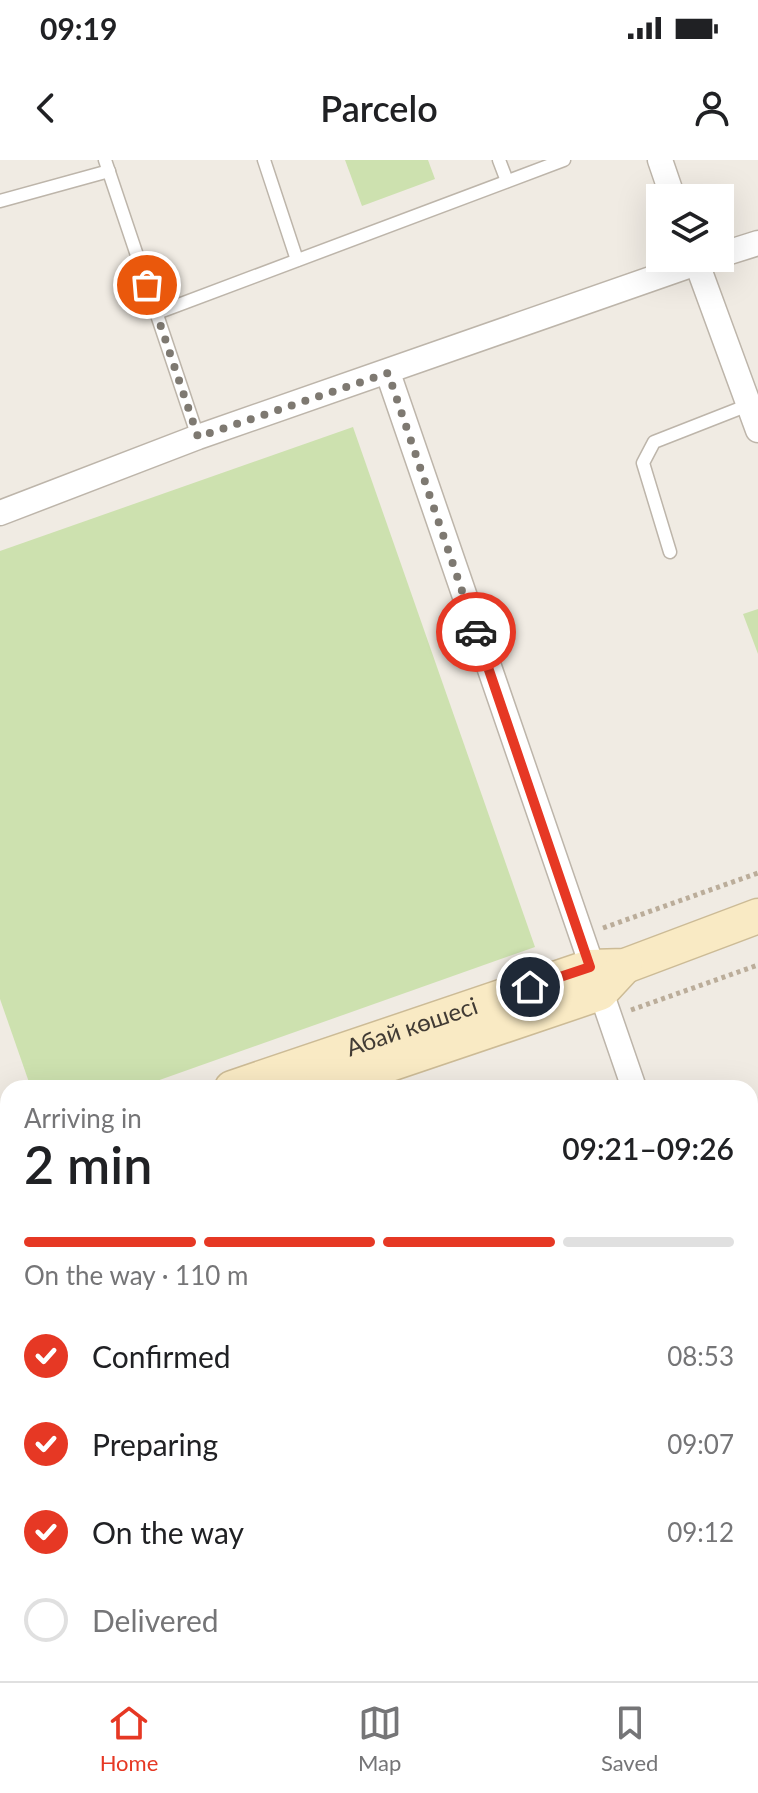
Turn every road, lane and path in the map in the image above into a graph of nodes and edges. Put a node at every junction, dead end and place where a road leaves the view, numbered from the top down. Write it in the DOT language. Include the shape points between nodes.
graph roads {
  1 [pos="264,160"];
  2 [pos="499,160"];
  3 [pos="564,160"];
  4 [pos="660,160"];
  5 [pos="107,166"];
  6 [pos="507,181"];
  7 [pos="668,184"];
  8 [pos="0,201"];
  9 [pos="758,243"];
  10 [pos="734,251"];
  11 [pos="297,260"];
  12 [pos="668,272"];
  13 [pos="705,272"];
  14 [pos="157,313"];
  15 [pos="388,373"];
  16 [pos="753,403"];
  17 [pos="758,430"];
  18 [pos="198,437"];
  19 [pos="0,513"];
  20 [pos="670,552"];
  21 [pos="758,873"];
  22 [pos="758,916"];
  23 [pos="758,965"];
  24 [pos="594,979"];
  25 [pos="259,1080"];
  26 [pos="339,1080"];
  27 [pos="631,1080"];
  1 -- 11 [label="lane"];
  2 -- 6 [label="lane"];
  3 -- 6 [label="lane"];
  4 -- 7 [label="street"];
  5 -- 8 [label="lane"];
  5 -- 14 [label="lane"];
  6 -- 11 [label="lane"];
  9 -- 10 [label="street"];
  11 -- 14 [label="lane"];
  12 -- 15 [label="street"];
  13 -- 16 [label="street"];
  14 -- 18 [label="lane"];
  15 -- 18 [label="street"];
  15 -- 24 [label="street"];
  16 -- 17 [label="street"];
  16 -- 20 [label="lane" via="654,442 647,452 643,463"];
  18 -- 19 [label="street"];
  21 -- 24 [label="path"];
  22 -- 24 [label="main road"];
  23 -- 24 [label="path"];
  24 -- 25 [label="main road, Абай көшесі"];
  24 -- 26 [label="main road, Абай көшесі"];
  24 -- 27 [label="street"];
}
